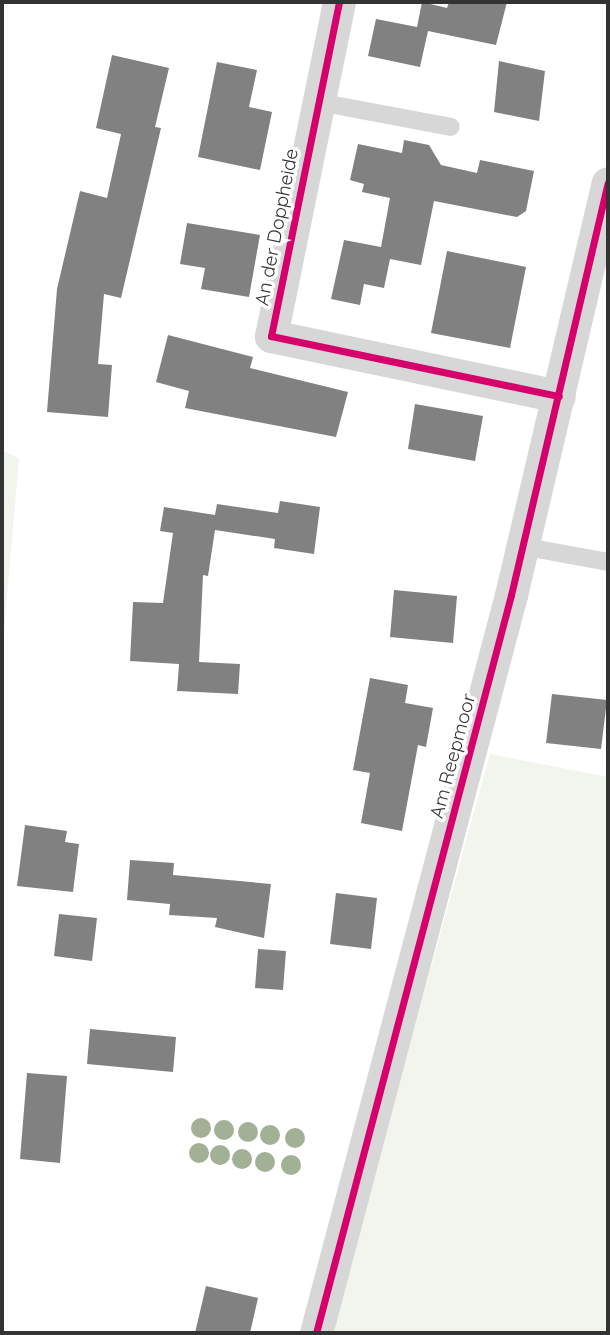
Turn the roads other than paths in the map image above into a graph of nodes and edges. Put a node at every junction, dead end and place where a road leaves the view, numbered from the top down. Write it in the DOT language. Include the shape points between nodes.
graph roads {
  1 [pos="339,2"];
  2 [pos="318,102"];
  3 [pos="451,127"];
  4 [pos="608,183"];
  5 [pos="559,396"];
  6 [pos="521,546"];
  7 [pos="608,562"];
  8 [pos="316,1333"];
  1 -- 2 [label="street, An der Doppheide"];
  2 -- 3 [label="lane"];
  2 -- 5 [label="street, An der Doppheide" via="271,336"];
  4 -- 5 [label="street, Am Reepmoor"];
  5 -- 6 [label="street, Am Reepmoor"];
  6 -- 7 [label="lane"];
  6 -- 8 [label="street, Am Reepmoor"];
}
